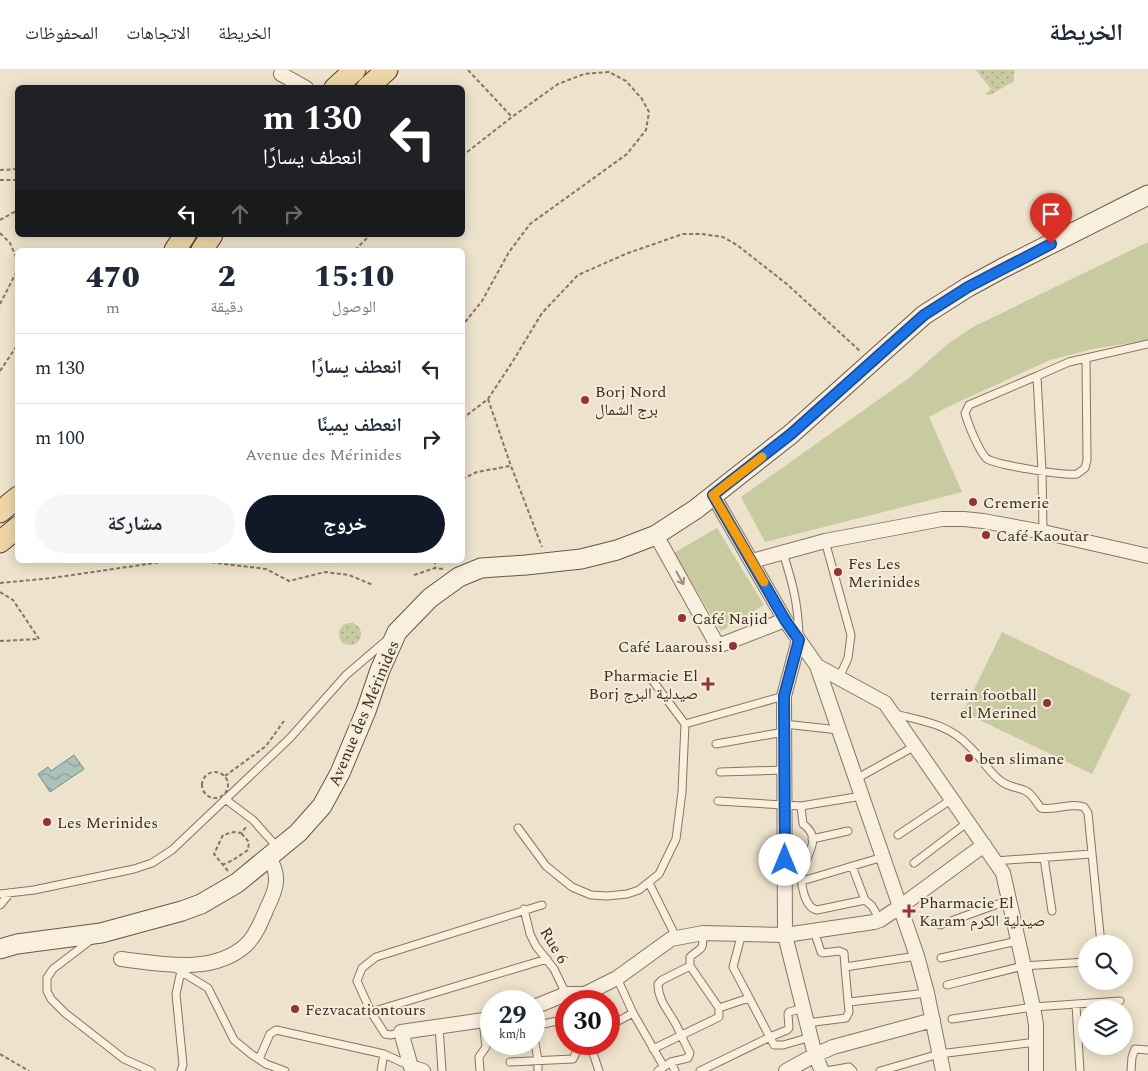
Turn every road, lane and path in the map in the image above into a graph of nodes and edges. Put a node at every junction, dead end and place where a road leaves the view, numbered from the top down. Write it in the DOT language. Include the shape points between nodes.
graph roads {
  1 [pos="355,70"];
  2 [pos="387,70"];
  3 [pos="468,70"];
  4 [pos="280,72"];
  5 [pos="287,85"];
  6 [pos="301,85"];
  7 [pos="338,85"];
  8 [pos="370,85"];
  9 [pos="512,117"];
  10 [pos="465,154"];
  11 [pos="15,169"];
  12 [pos="0,170"];
  13 [pos="0,180"];
  14 [pos="15,180"];
  15 [pos="1148,196"];
  16 [pos="15,212"];
  17 [pos="0,220"];
  18 [pos="0,233"];
  19 [pos="184,237"];
  20 [pos="211,237"];
  21 [pos="368,237"];
  22 [pos="175,248"];
  23 [pos="203,248"];
  24 [pos="357,248"];
  25 [pos="15,255"];
  26 [pos="15,275"];
  27 [pos="0,304"];
  28 [pos="465,322"];
  29 [pos="1148,344"];
  30 [pos="15,348"];
  31 [pos="1086,358"];
  32 [pos="871,361"];
  33 [pos="0,371"];
  34 [pos="1037,376"];
  35 [pos="488,398"];
  36 [pos="465,417"];
  37 [pos="510,466"];
  38 [pos="1042,470"];
  39 [pos="465,478"];
  40 [pos="713,495"];
  41 [pos="15,500"];
  42 [pos="0,512"];
  43 [pos="15,530"];
  44 [pos="1043,532"];
  45 [pos="656,535"];
  46 [pos="826,541"];
  47 [pos="0,542"];
  48 [pos="783,553"];
  49 [pos="1148,556"];
  50 [pos="752,561"];
  51 [pos="154,563"];
  52 [pos="217,563"];
  53 [pos="435,563"];
  54 [pos="548,563"];
  55 [pos="435,568"];
  56 [pos="0,583"];
  57 [pos="373,585"];
  58 [pos="0,592"];
  59 [pos="785,620"];
  60 [pos="397,632"];
  61 [pos="0,640"];
  62 [pos="799,640"];
  63 [pos="817,666"];
  64 [pos="650,677"];
  65 [pos="839,678"];
  66 [pos="784,696"];
  67 [pos="892,713"];
  68 [pos="284,721"];
  69 [pos="685,724"];
  70 [pos="784,728"];
  71 [pos="840,730"];
  72 [pos="716,744"];
  73 [pos="915,746"];
  74 [pos="784,770"];
  75 [pos="720,772"];
  76 [pos="856,779"];
  77 [pos="206,793"];
  78 [pos="862,796"];
  79 [pos="225,799"];
  80 [pos="952,799"];
  81 [pos="718,801"];
  82 [pos="784,805"];
  83 [pos="801,806"];
  84 [pos="253,820"];
  85 [pos="968,822"];
  86 [pos="518,828"];
  87 [pos="848,831"];
  88 [pos="241,832"];
  89 [pos="898,835"];
  90 [pos="812,839"];
  91 [pos="984,845"];
  92 [pos="274,854"];
  93 [pos="1092,854"];
  94 [pos="883,857"];
  95 [pos="1044,858"];
  96 [pos="995,861"];
  97 [pos="914,863"];
  98 [pos="852,866"];
  99 [pos="802,881"];
  100 [pos="648,883"];
  101 [pos="10,893"];
  102 [pos="0,894"];
  103 [pos="865,900"];
  104 [pos="1009,900"];
  105 [pos="0,905"];
  106 [pos="542,905"];
  107 [pos="901,906"];
  108 [pos="524,909"];
  109 [pos="1052,911"];
  110 [pos="880,920"];
  111 [pos="940,925"];
  112 [pos="814,931"];
  113 [pos="101,933"];
  114 [pos="742,933"];
  115 [pos="703,934"];
  116 [pos="785,935"];
  117 [pos="1100,935"];
  118 [pos="676,937"];
  119 [pos="1018,941"];
  120 [pos="0,949"];
  121 [pos="917,956"];
  122 [pos="941,958"];
  123 [pos="121,959"];
  124 [pos="547,959"];
  125 [pos="1078,963"];
  126 [pos="690,966"];
  127 [pos="1023,966"];
  128 [pos="846,967"];
  129 [pos="175,968"];
  130 [pos="617,978"];
  131 [pos="947,985"];
  132 [pos="569,990"];
  133 [pos="593,990"];
  134 [pos="927,993"];
  135 [pos="749,998"];
  136 [pos="849,1002"];
  137 [pos="1076,1006"];
  138 [pos="1033,1007"];
  139 [pos="719,1008"];
  140 [pos="804,1008"];
  141 [pos="371,1012"];
  142 [pos="634,1013"];
  143 [pos="620,1020"];
  144 [pos="933,1020"];
  145 [pos="952,1020"];
  146 [pos="480,1021"];
  147 [pos="807,1022"];
  148 [pos="439,1026"];
  149 [pos="401,1032"];
  150 [pos="680,1037"];
  151 [pos="770,1037"];
  152 [pos="811,1037"];
  153 [pos="1036,1042"];
  154 [pos="653,1049"];
  155 [pos="1148,1050"];
  156 [pos="0,1054"];
  157 [pos="384,1054"];
  158 [pos="940,1054"];
  159 [pos="480,1055"];
  160 [pos="537,1055"];
  161 [pos="575,1055"];
  162 [pos="594,1055"];
  163 [pos="814,1055"];
  164 [pos="259,1059"];
  165 [pos="510,1062"];
  166 [pos="538,1062"];
  167 [pos="671,1062"];
  168 [pos="661,1069"];
  169 [pos="416,1070"];
  170 [pos="29,1071"];
  171 [pos="150,1071"];
  172 [pos="181,1071"];
  173 [pos="285,1071"];
  174 [pos="381,1071"];
  175 [pos="442,1071"];
  176 [pos="480,1071"];
  177 [pos="538,1071"];
  178 [pos="599,1071"];
  179 [pos="675,1071"];
  180 [pos="700,1071"];
  181 [pos="786,1071"];
  182 [pos="822,1071"];
  183 [pos="826,1071"];
  184 [pos="853,1071"];
  185 [pos="880,1071"];
  186 [pos="943,1071"];
  187 [pos="1036,1071"];
  188 [pos="1080,1071"];
  189 [pos="1131,1071"];
  1 -- 7 [label="main road"];
  2 -- 8 [label="main road"];
  3 -- 9 [label="path"];
  4 -- 5 [label="street"];
  4 -- 6 [label="street"];
  9 -- 10 [label="path"];
  9 -- 28 [label="path" via="558,84 584,74 610,72 626,80 649,112 646,130 627,154 530,224"];
  11 -- 12 [label="path"];
  13 -- 14 [label="path"];
  15 -- 32 [label="main road, Avenue des Mérinides" via="941,303"];
  16 -- 17 [label="path"];
  18 -- 25 [label="path" via="10,243"];
  19 -- 22 [label="main road"];
  20 -- 23 [label="main road"];
  21 -- 24 [label="path"];
  26 -- 27 [label="path"];
  29 -- 31 [label="lane"];
  30 -- 33 [label="path"];
  31 -- 34 [label="lane"];
  31 -- 38 [label="lane" via="1085,468 1074,474"];
  32 -- 35 [label="path" via="788,285 737,245 723,237 683,234 578,275 542,313"];
  32 -- 40 [label="main road, Avenue des Mérinides" via="791,434"];
  34 -- 38 [label="lane"];
  34 -- 38 [label="lane" via="969,406 964,413 989,460"];
  35 -- 36 [label="path"];
  35 -- 37 [label="path"];
  37 -- 39 [label="path"];
  37 -- 54 [label="path"];
  38 -- 44 [label="lane"];
  40 -- 45 [label="main road, Avenue des Mérinides"];
  40 -- 50 [label="street"];
  41 -- 42 [label="main road"];
  43 -- 47 [label="main road"];
  44 -- 46 [label="street" via="983,521 942,519"];
  44 -- 49 [label="street"];
  45 -- 54 [label="main road, Avenue des Mérinides" via="599,555"];
  45 -- 59 [label="street, one-way" via="719,644"];
  46 -- 48 [label="street"];
  46 -- 65 [label="lane" via="851,635 848,658"];
  48 -- 50 [label="street"];
  48 -- 62 [label="lane" via="794,585"];
  50 -- 59 [label="street"];
  51 -- 56 [label="path"];
  52 -- 57 [label="path" via="266,569 289,581 325,572 349,575"];
  53 -- 55 [label="path"];
  54 -- 60 [label="main road, Avenue des Mérinides" via="487,567 466,574 430,598"];
  58 -- 61 [label="path" via="13,600 39,639"];
  59 -- 62 [label="street"];
  60 -- 79 [label="lane" via="346,675 290,738"];
  60 -- 92 [label="main road, Avenue des Mérinides" via="336,782 313,817"];
  62 -- 63 [label="street"];
  62 -- 66 [label="street"];
  63 -- 65 [label="street"];
  63 -- 71 [label="street"];
  64 -- 69 [label="lane"];
  65 -- 67 [label="street" via="885,703"];
  66 -- 69 [label="lane"];
  66 -- 70 [label="street"];
  67 -- 73 [label="street"];
  67 -- 93 [label="lane" via="956,733 997,779 1025,790 1041,808 1084,807 1088,812"];
  68 -- 77 [label="path" via="266,746 225,776 212,772 205,777 202,785"];
  69 -- 100 [label="lane" via="676,839 659,874"];
  70 -- 71 [label="lane"];
  70 -- 72 [label="lane"];
  70 -- 74 [label="street"];
  71 -- 76 [label="street"];
  73 -- 76 [label="lane"];
  73 -- 80 [label="street"];
  74 -- 75 [label="lane"];
  74 -- 82 [label="street"];
  76 -- 78 [label="street"];
  78 -- 83 [label="lane"];
  78 -- 94 [label="street"];
  79 -- 84 [label="lane"];
  79 -- 101 [label="lane" via="172,850 152,863 134,870"];
  80 -- 85 [label="street"];
  80 -- 89 [label="lane"];
  81 -- 82 [label="lane"];
  82 -- 83 [label="lane"];
  82 -- 116 [label="street"];
  83 -- 90 [label="lane" via="803,824 808,827"];
  84 -- 88 [label="path"];
  84 -- 92 [label="lane"];
  85 -- 91 [label="street"];
  85 -- 97 [label="lane"];
  86 -- 100 [label="lane" via="546,866 572,887 591,895 607,896 639,890"];
  87 -- 90 [label="lane"];
  88 -- 88 [label="path" via="249,842 248,850 223,866 214,854 223,835"];
  90 -- 99 [label="lane"];
  91 -- 96 [label="street"];
  91 -- 107 [label="street"];
  92 -- 113 [label="main road, Avenue des Mérinides" via="237,883 201,904"];
  92 -- 129 [label="street" via="277,876 273,897 247,944 231,955 206,964"];
  93 -- 95 [label="lane"];
  93 -- 117 [label="lane"];
  94 -- 98 [label="lane"];
  94 -- 107 [label="street"];
  95 -- 96 [label="lane"];
  95 -- 109 [label="lane"];
  96 -- 104 [label="street" via="1003,873"];
  98 -- 99 [label="lane"];
  98 -- 103 [label="lane"];
  99 -- 103 [label="lane" via="806,901 812,909"];
  100 -- 118 [label="lane"];
  101 -- 102 [label="lane"];
  101 -- 105 [label="lane"];
  103 -- 110 [label="lane"];
  104 -- 111 [label="lane"];
  104 -- 119 [label="street"];
  106 -- 108 [label="lane"];
  107 -- 110 [label="street"];
  107 -- 121 [label="street"];
  108 -- 124 [label="lane, Rue 6" via="530,934"];
  108 -- 141 [label="lane" via="376,957 362,968 357,981"];
  110 -- 112 [label="street"];
  112 -- 116 [label="street"];
  112 -- 128 [label="lane" via="821,952 844,953"];
  113 -- 120 [label="main road, Avenue des Mérinides"];
  113 -- 171 [label="lane" via="53,969 47,978 47,991 65,1013 124,1059"];
  114 -- 115 [label="street"];
  114 -- 116 [label="street"];
  114 -- 135 [label="lane" via="733,967"];
  115 -- 118 [label="street"];
  115 -- 126 [label="lane" via="703,946 690,957"];
  116 -- 140 [label="street"];
  118 -- 130 [label="street"];
  119 -- 122 [label="lane"];
  119 -- 127 [label="street"];
  121 -- 128 [label="lane"];
  121 -- 134 [label="street"];
  123 -- 129 [label="street"];
  124 -- 132 [label="lane, Rue 6"];
  124 -- 141 [label="lane"];
  125 -- 127 [label="lane"];
  126 -- 139 [label="lane"];
  126 -- 150 [label="lane" via="658,984 659,995"];
  127 -- 131 [label="lane"];
  127 -- 138 [label="street"];
  128 -- 136 [label="lane"];
  129 -- 164 [label="lane" via="208,988 234,1040"];
  129 -- 172 [label="lane"];
  130 -- 133 [label="street"];
  130 -- 142 [label="lane"];
  134 -- 136 [label="lane"];
  134 -- 144 [label="street"];
  135 -- 139 [label="lane"];
  135 -- 151 [label="lane"];
  136 -- 147 [label="lane" via="846,1018"];
  137 -- 138 [label="lane"];
  137 -- 188 [label="lane"];
  138 -- 145 [label="lane"];
  138 -- 153 [label="street"];
  139 -- 150 [label="lane" via="720,1015 716,1020"];
  140 -- 147 [label="street"];
  140 -- 151 [label="lane" via="789,1012 789,1028"];
  141 -- 149 [label="lane" via="386,1034"];
  142 -- 143 [label="lane"];
  142 -- 154 [label="lane"];
  144 -- 158 [label="street"];
  144 -- 163 [label="street"];
  146 -- 148 [label="street"];
  147 -- 152 [label="street"];
  148 -- 149 [label="street"];
  148 -- 175 [label="lane"];
  149 -- 169 [label="street"];
  150 -- 154 [label="lane"];
  150 -- 167 [label="lane" via="690,1056"];
  151 -- 152 [label="lane" via="777,1046"];
  151 -- 180 [label="lane"];
  152 -- 163 [label="street"];
  153 -- 158 [label="lane"];
  153 -- 187 [label="street"];
  154 -- 168 [label="lane"];
  155 -- 189 [label="lane" via="1135,1049"];
  156 -- 170 [label="path"];
  157 -- 164 [label="lane" via="276,1030 270,1034"];
  157 -- 169 [label="lane"];
  157 -- 174 [label="lane"];
  158 -- 185 [label="lane"];
  158 -- 186 [label="street"];
  159 -- 176 [label="lane"];
  160 -- 166 [label="lane"];
  161 -- 166 [label="lane" via="573,1059"];
  162 -- 178 [label="lane"];
  163 -- 181 [label="street"];
  163 -- 182 [label="street"];
  164 -- 173 [label="lane"];
  165 -- 166 [label="lane"];
  166 -- 177 [label="lane"];
  167 -- 168 [label="lane"];
  167 -- 179 [label="lane"];
  183 -- 184 [label="lane" via="849,1066"];
}
